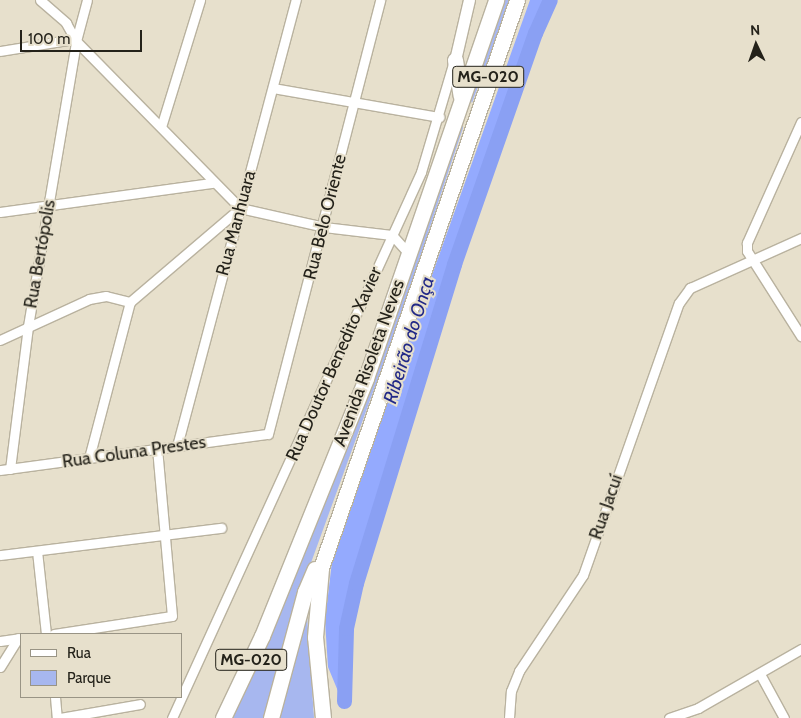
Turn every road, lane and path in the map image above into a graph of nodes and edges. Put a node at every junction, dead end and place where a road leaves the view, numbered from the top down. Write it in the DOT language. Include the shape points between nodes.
graph roads {
  1 [pos="40,0"];
  2 [pos="87,0"];
  3 [pos="200,0"];
  4 [pos="296,0"];
  5 [pos="380,0"];
  6 [pos="468,0"];
  7 [pos="496,0"];
  8 [pos="517,0"];
  9 [pos="75,40"];
  10 [pos="0,51"];
  11 [pos="455,60"];
  12 [pos="273,88"];
  13 [pos="461,98"];
  14 [pos="354,102"];
  15 [pos="439,117"];
  16 [pos="801,122"];
  17 [pos="161,127"];
  18 [pos="213,183"];
  19 [pos="48,205"];
  20 [pos="240,208"];
  21 [pos="0,212"];
  22 [pos="324,227"];
  23 [pos="392,235"];
  24 [pos="801,238"];
  25 [pos="408,253"];
  26 [pos="752,260"];
  27 [pos="130,302"];
  28 [pos="28,326"];
  29 [pos="801,336"];
  30 [pos="0,340"];
  31 [pos="268,434"];
  32 [pos="177,446"];
  33 [pos="157,449"];
  34 [pos="89,458"];
  35 [pos="10,469"];
  36 [pos="0,470"];
  37 [pos="221,528"];
  38 [pos="331,532"];
  39 [pos="165,534"];
  40 [pos="37,551"];
  41 [pos="0,556"];
  42 [pos="46,633"];
  43 [pos="61,633"];
  44 [pos="20,638"];
  45 [pos="0,640"];
  46 [pos="801,649"];
  47 [pos="0,667"];
  48 [pos="760,674"];
  49 [pos="182,696"];
  50 [pos="54,698"];
  51 [pos="181,698"];
  52 [pos="140,704"];
  53 [pos="58,718"];
  54 [pos="172,718"];
  55 [pos="223,718"];
  56 [pos="271,718"];
  57 [pos="323,718"];
  58 [pos="509,718"];
  59 [pos="669,718"];
  60 [pos="784,718"];
  1 -- 9 [label="street" via="66,23"];
  2 -- 9 [label="street, Rua Bertópolis"];
  3 -- 17 [label="street"];
  4 -- 12 [label="street, Rua Manhuara"];
  5 -- 14 [label="street, Rua Belo Oriente"];
  6 -- 11 [label="street, Rua Doutor Benedito Xavier"];
  7 -- 13 [label="highway, Avenida Risoleta Neves / MG-020"];
  8 -- 38 [label="highway, Avenida Risoleta Neves / MG-020"];
  9 -- 10 [label="street"];
  9 -- 17 [label="street"];
  9 -- 19 [label="street, Rua Bertópolis"];
  11 -- 13 [label="highway"];
  11 -- 15 [label="street, Rua Doutor Benedito Xavier"];
  12 -- 14 [label="street"];
  12 -- 20 [label="street, Rua Manhuara"];
  13 -- 25 [label="highway, Avenida Risoleta Neves / MG-020"];
  14 -- 15 [label="street"];
  14 -- 22 [label="street, Rua Belo Oriente"];
  15 -- 23 [label="street, Rua Doutor Benedito Xavier" via="421,172"];
  16 -- 26 [label="street" via="747,243"];
  17 -- 18 [label="street"];
  18 -- 19 [label="street"];
  18 -- 20 [label="street"];
  19 -- 21 [label="street"];
  19 -- 28 [label="street, Rua Bertópolis"];
  20 -- 22 [label="street"];
  20 -- 27 [label="street"];
  20 -- 32 [label="street, Rua Manhuara"];
  22 -- 23 [label="street"];
  22 -- 31 [label="street, Rua Belo Oriente"];
  23 -- 25 [label="street"];
  23 -- 49 [label="street, Rua Doutor Benedito Xavier"];
  24 -- 26 [label="street"];
  25 -- 55 [label="highway, Avenida Risoleta Neves / MG-020" via="322,492 262,636"];
  26 -- 29 [label="street"];
  26 -- 58 [label="street, Rua Jacuí" via="690,288 679,303 583,575 519,671 511,691"];
  27 -- 28 [label="street" via="106,296 89,299"];
  27 -- 34 [label="street"];
  28 -- 30 [label="street"];
  28 -- 35 [label="street, Rua Bertópolis"];
  31 -- 32 [label="street, Rua Coluna Prestes"];
  32 -- 33 [label="street, Rua Coluna Prestes"];
  33 -- 34 [label="street, Rua Coluna Prestes"];
  33 -- 39 [label="street"];
  34 -- 35 [label="street, Rua Coluna Prestes"];
  35 -- 36 [label="street, Rua Coluna Prestes"];
  37 -- 39 [label="street"];
  38 -- 56 [label="highway" via="305,592"];
  38 -- 57 [label="highway, Avenida Risoleta Neves / MG-020" via="316,602 315,637"];
  39 -- 40 [label="street"];
  39 -- 43 [label="street" via="174,611 169,618"];
  40 -- 41 [label="street"];
  40 -- 42 [label="street"];
  44 -- 45 [label="street"];
  44 -- 47 [label="street"];
  46 -- 48 [label="street"];
  48 -- 59 [label="street" via="698,708"];
  48 -- 60 [label="street"];
  50 -- 53 [label="street"];
  51 -- 54 [label="street, Rua Doutor Benedito Xavier"];
  52 -- 53 [label="street"];
}
